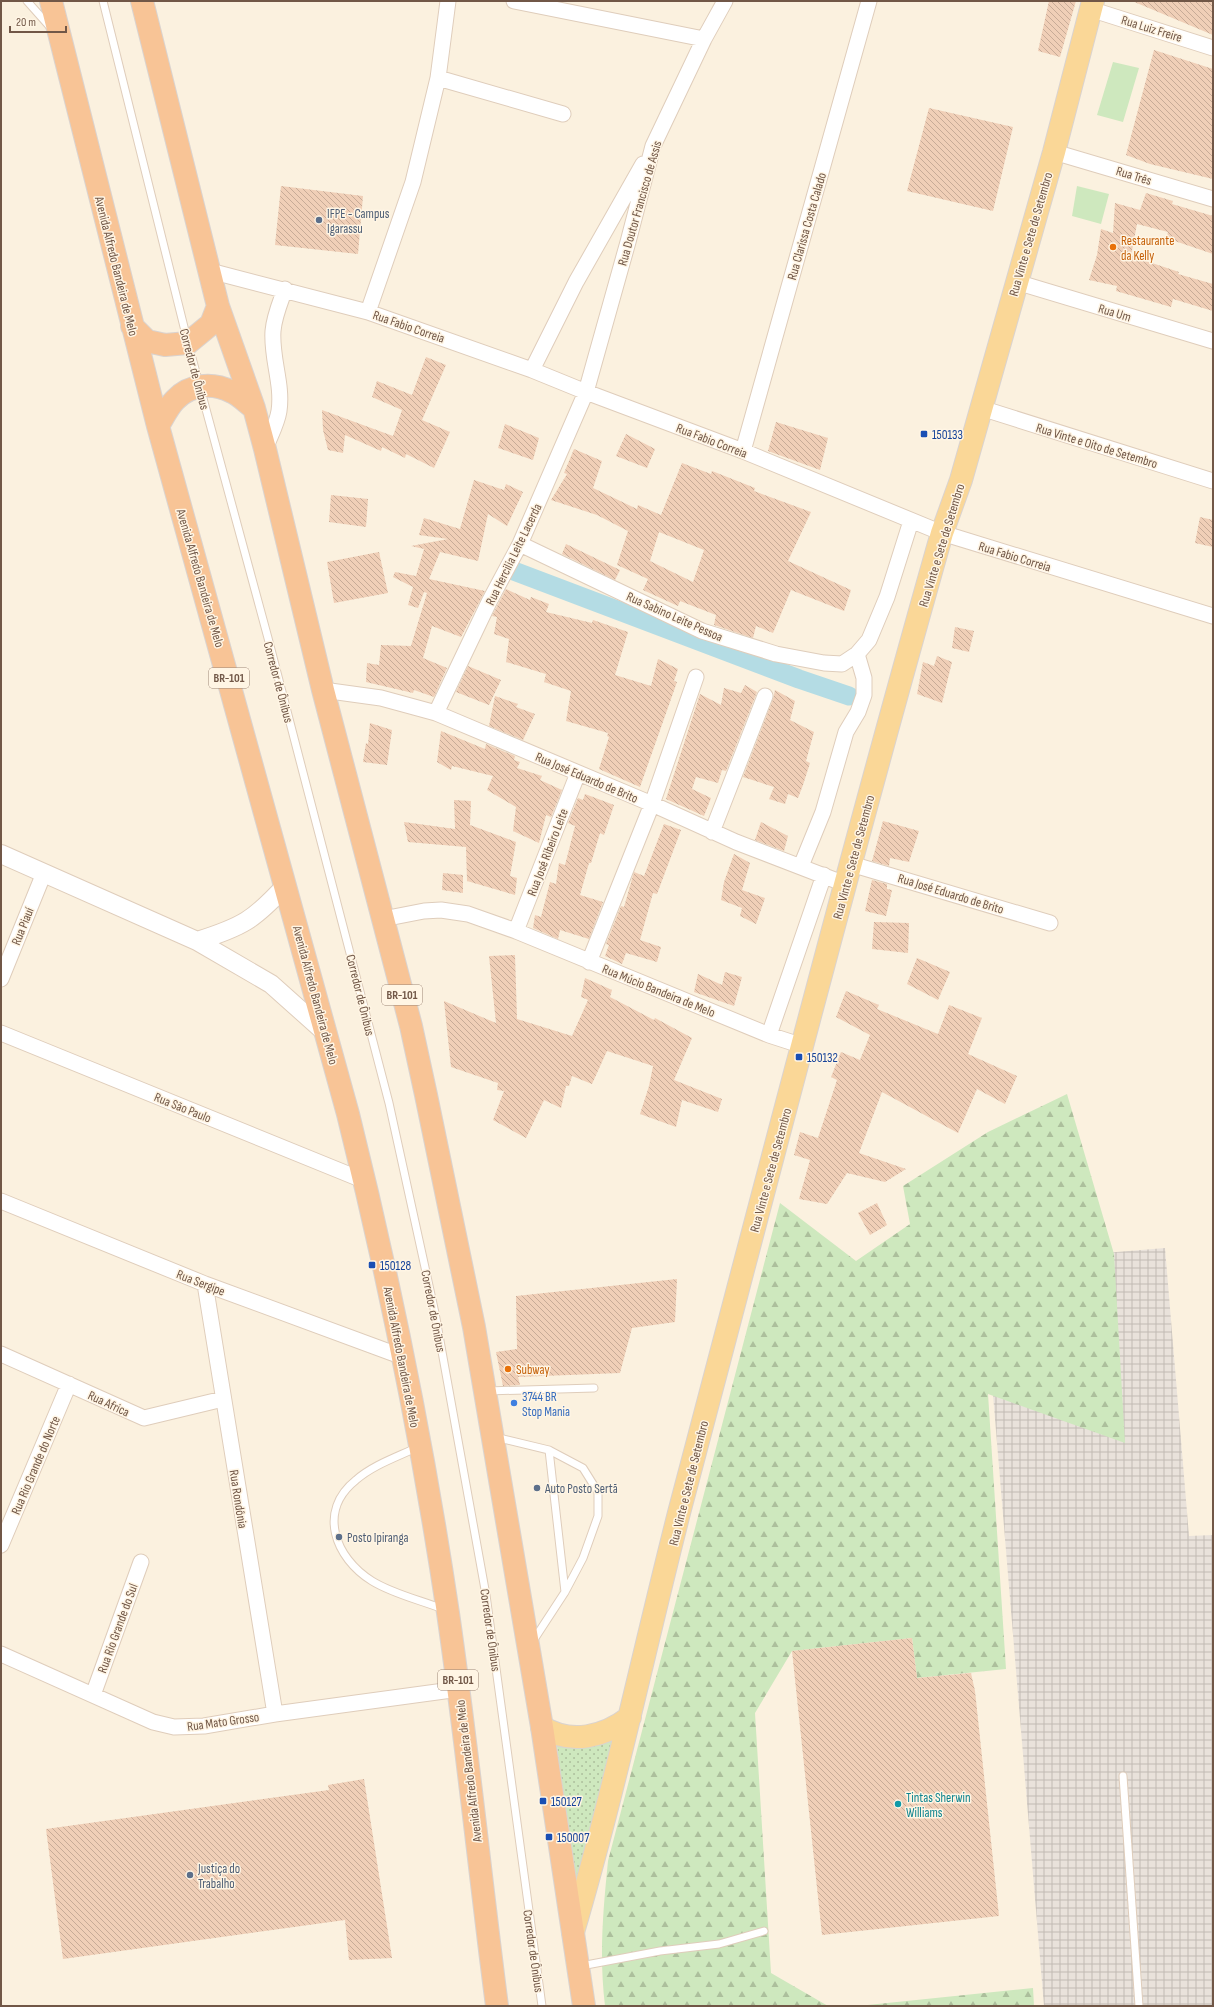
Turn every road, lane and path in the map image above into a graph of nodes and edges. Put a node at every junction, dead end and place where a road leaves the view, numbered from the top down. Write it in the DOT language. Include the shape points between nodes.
graph roads {
  1 [pos="27,1"];
  2 [pos="51,1"];
  3 [pos="103,1"];
  4 [pos="142,1"];
  5 [pos="448,1"];
  6 [pos="514,1"];
  7 [pos="725,1"];
  8 [pos="869,1"];
  9 [pos="1092,5"];
  10 [pos="704,39"];
  11 [pos="61,40"];
  12 [pos="1213,48"];
  13 [pos="438,78"];
  14 [pos="562,114"];
  15 [pos="653,146"];
  16 [pos="1054,152"];
  17 [pos="1213,199"];
  18 [pos="210,271"];
  19 [pos="1016,282"];
  20 [pos="285,289"];
  21 [pos="218,306"];
  22 [pos="368,312"];
  23 [pos="132,326"];
  24 [pos="1213,341"];
  25 [pos="188,343"];
  26 [pos="532,370"];
  27 [pos="200,385"];
  28 [pos="586,392"];
  29 [pos="254,408"];
  30 [pos="981,408"];
  31 [pos="158,426"];
  32 [pos="265,448"];
  33 [pos="743,451"];
  34 [pos="1213,481"];
  35 [pos="911,521"];
  36 [pos="942,533"];
  37 [pos="520,544"];
  38 [pos="1213,616"];
  39 [pos="857,654"];
  40 [pos="696,677"];
  41 [pos="323,690"];
  42 [pos="765,696"];
  43 [pos="436,713"];
  44 [pos="578,773"];
  45 [pos="652,804"];
  46 [pos="712,832"];
  47 [pos="1,854"];
  48 [pos="801,866"];
  49 [pos="44,873"];
  50 [pos="848,874"];
  51 [pos="824,876"];
  52 [pos="286,885"];
  53 [pos="382,919"];
  54 [pos="1050,923"];
  55 [pos="516,931"];
  56 [pos="197,940"];
  57 [pos="589,962"];
  58 [pos="1,979"];
  59 [pos="1,1033"];
  60 [pos="326,1034"];
  61 [pos="769,1035"];
  62 [pos="803,1046"];
  63 [pos="365,1182"];
  64 [pos="1,1201"];
  65 [pos="205,1284"];
  66 [pos="1,1354"];
  67 [pos="403,1357"];
  68 [pos="69,1384"];
  69 [pos="594,1388"];
  70 [pos="485,1391"];
  71 [pos="223,1399"];
  72 [pos="492,1436"];
  73 [pos="420,1446"];
  74 [pos="549,1450"];
  75 [pos="1,1545"];
  76 [pos="141,1562"];
  77 [pos="565,1592"];
  78 [pos="447,1610"];
  79 [pos="529,1648"];
  80 [pos="1,1654"];
  81 [pos="459,1689"];
  82 [pos="93,1695"];
  83 [pos="274,1714"];
  84 [pos="630,1717"];
  85 [pos="542,1727"];
  86 [pos="1123,1776"];
  87 [pos="764,1931"];
  88 [pos="573,1932"];
  89 [pos="578,1966"];
  90 [pos="497,2006"];
  91 [pos="542,2006"];
  92 [pos="584,2006"];
  93 [pos="1139,2006"];
  1 -- 11 [label="lane"];
  2 -- 11 [label="highway, Avenida Alfredo Bandeira de Melo / BR-101"];
  3 -- 25 [label="lane, Corredor de Ônibus"];
  4 -- 18 [label="highway, BR-101"];
  5 -- 13 [label="street"];
  6 -- 10 [label="street"];
  7 -- 10 [label="street, Rua Doutor Francisco de Assis"];
  8 -- 33 [label="street, Rua Clarissa Costa Calado"];
  9 -- 12 [label="street, Rua Luiz Freire"];
  9 -- 16 [label="main road, Rua Vinte e Sete de Setembro"];
  10 -- 15 [label="street, Rua Doutor Francisco de Assis"];
  11 -- 23 [label="highway, Avenida Alfredo Bandeira de Melo / BR-101"];
  13 -- 14 [label="street"];
  13 -- 22 [label="street" via="412,182"];
  15 -- 26 [label="street" via="576,282"];
  15 -- 28 [label="street, Rua Doutor Francisco de Assis"];
  16 -- 17 [label="street, Rua Três"];
  16 -- 19 [label="main road, Rua Vinte e Sete de Setembro"];
  18 -- 20 [label="street, Rua Fabio Correia"];
  18 -- 21 [label="highway, BR-101"];
  19 -- 24 [label="street, Rua Um"];
  19 -- 30 [label="main road, Rua Vinte e Sete de Setembro"];
  20 -- 22 [label="street, Rua Fabio Correia"];
  20 -- 32 [label="street" via="273,332 280,394 279,411"];
  21 -- 25 [label="highway" via="211,324"];
  21 -- 29 [label="highway, BR-101"];
  22 -- 26 [label="street, Rua Fabio Correia"];
  23 -- 25 [label="highway" via="147,341 165,345"];
  23 -- 31 [label="highway, Avenida Alfredo Bandeira de Melo / BR-101"];
  25 -- 27 [label="lane, Corredor de Ônibus"];
  26 -- 28 [label="street, Rua Fabio Correia"];
  27 -- 29 [label="highway" via="215,386 232,392"];
  27 -- 31 [label="highway" via="185,390 174,400"];
  27 -- 91 [label="lane, Corredor de Ônibus" via="387,1096 435,1313 486,1595"];
  28 -- 33 [label="street, Rua Fabio Correia"];
  28 -- 37 [label="street, Rua Hercilia Leite Lacerda"];
  29 -- 32 [label="highway, BR-101"];
  30 -- 34 [label="street, Rua Vinte e Oito de Setembro"];
  30 -- 36 [label="main road, Rua Vinte e Sete de Setembro" via="961,480"];
  31 -- 52 [label="highway, Avenida Alfredo Bandeira de Melo / BR-101"];
  32 -- 41 [label="highway, BR-101"];
  33 -- 35 [label="street, Rua Fabio Correia"];
  35 -- 36 [label="street, Rua Fabio Correia"];
  35 -- 39 [label="street, Rua Sabino Leite Pessoa" via="887,597 869,640"];
  36 -- 38 [label="street, Rua Fabio Correia"];
  36 -- 50 [label="main road, Rua Vinte e Sete de Setembro"];
  37 -- 39 [label="street, Rua Sabino Leite Pessoa" via="702,631 745,646 824,663 842,664"];
  37 -- 43 [label="street, Rua Hercilia Leite Lacerda"];
  39 -- 48 [label="street" via="864,678 864,695 858,712 846,732 823,812"];
  40 -- 45 [label="street"];
  41 -- 43 [label="street, Rua José Eduardo de Brito" via="381,698"];
  41 -- 53 [label="highway, BR-101"];
  42 -- 46 [label="street"];
  43 -- 44 [label="street, Rua José Eduardo de Brito"];
  44 -- 45 [label="street, Rua José Eduardo de Brito"];
  44 -- 55 [label="street, Rua José Ribeiro Leite"];
  45 -- 46 [label="street, Rua José Eduardo de Brito"];
  45 -- 57 [label="street"];
  46 -- 48 [label="street, Rua José Eduardo de Brito"];
  47 -- 49 [label="street"];
  48 -- 51 [label="street, Rua José Eduardo de Brito"];
  49 -- 56 [label="street"];
  49 -- 58 [label="street, Rua Piauí"];
  50 -- 51 [label="street, Rua José Eduardo de Brito"];
  50 -- 54 [label="street, Rua José Eduardo de Brito"];
  50 -- 62 [label="main road, Rua Vinte e Sete de Setembro"];
  51 -- 61 [label="street"];
  52 -- 56 [label="street" via="264,910 250,920 232,929"];
  52 -- 60 [label="highway, Avenida Alfredo Bandeira de Melo / BR-101"];
  53 -- 55 [label="street, Rua Múcio Bandeira de Melo" via="441,910 468,914"];
  53 -- 70 [label="highway, BR-101" via="411,1026"];
  55 -- 57 [label="street, Rua Múcio Bandeira de Melo"];
  56 -- 60 [label="street" via="270,984"];
  57 -- 61 [label="street, Rua Múcio Bandeira de Melo"];
  59 -- 63 [label="street, Rua São Paulo"];
  60 -- 63 [label="highway, Avenida Alfredo Bandeira de Melo / BR-101"];
  61 -- 62 [label="street, Rua Múcio Bandeira de Melo"];
  62 -- 84 [label="main road, Rua Vinte e Sete de Setembro" via="679,1514"];
  63 -- 67 [label="highway, Avenida Alfredo Bandeira de Melo / BR-101"];
  64 -- 65 [label="street, Rua Sergipe"];
  65 -- 67 [label="street, Rua Sergipe"];
  65 -- 71 [label="street, Rua Rondônia"];
  66 -- 68 [label="street, Rua Africa"];
  67 -- 73 [label="highway, Avenida Alfredo Bandeira de Melo / BR-101"];
  68 -- 71 [label="street, Rua Africa" via="144,1418"];
  68 -- 75 [label="street, Rua Rio Grande do Norte"];
  69 -- 70 [label="lane"];
  70 -- 72 [label="highway, BR-101"];
  71 -- 83 [label="street, Rua Rondônia"];
  72 -- 74 [label="lane"];
  72 -- 79 [label="highway, BR-101"];
  73 -- 78 [label="highway, Avenida Alfredo Bandeira de Melo / BR-101"];
  73 -- 78 [label="lane" via="368,1471 347,1488 337,1507 334,1533 352,1566 372,1582"];
  74 -- 77 [label="lane"];
  74 -- 77 [label="lane" via="583,1468 598,1492 598,1516 583,1558"];
  76 -- 82 [label="street, Rua Rio Grande do Sul"];
  77 -- 79 [label="lane"];
  78 -- 81 [label="highway, Avenida Alfredo Bandeira de Melo / BR-101"];
  79 -- 85 [label="highway, BR-101"];
  80 -- 82 [label="street, Rua Mato Grosso"];
  81 -- 83 [label="street, Rua Mato Grosso"];
  81 -- 90 [label="highway, Avenida Alfredo Bandeira de Melo / BR-101"];
  82 -- 83 [label="street, Rua Mato Grosso" via="153,1722 174,1727 204,1726"];
  84 -- 85 [label="main road" via="615,1728 581,1737 561,1736"];
  84 -- 88 [label="main road, Rua Vinte e Sete de Setembro"];
  85 -- 88 [label="highway, BR-101"];
  86 -- 93 [label="lane"];
  87 -- 89 [label="lane" via="719,1944 660,1951"];
  88 -- 89 [label="highway, BR-101"];
  89 -- 92 [label="highway, BR-101"];
}
